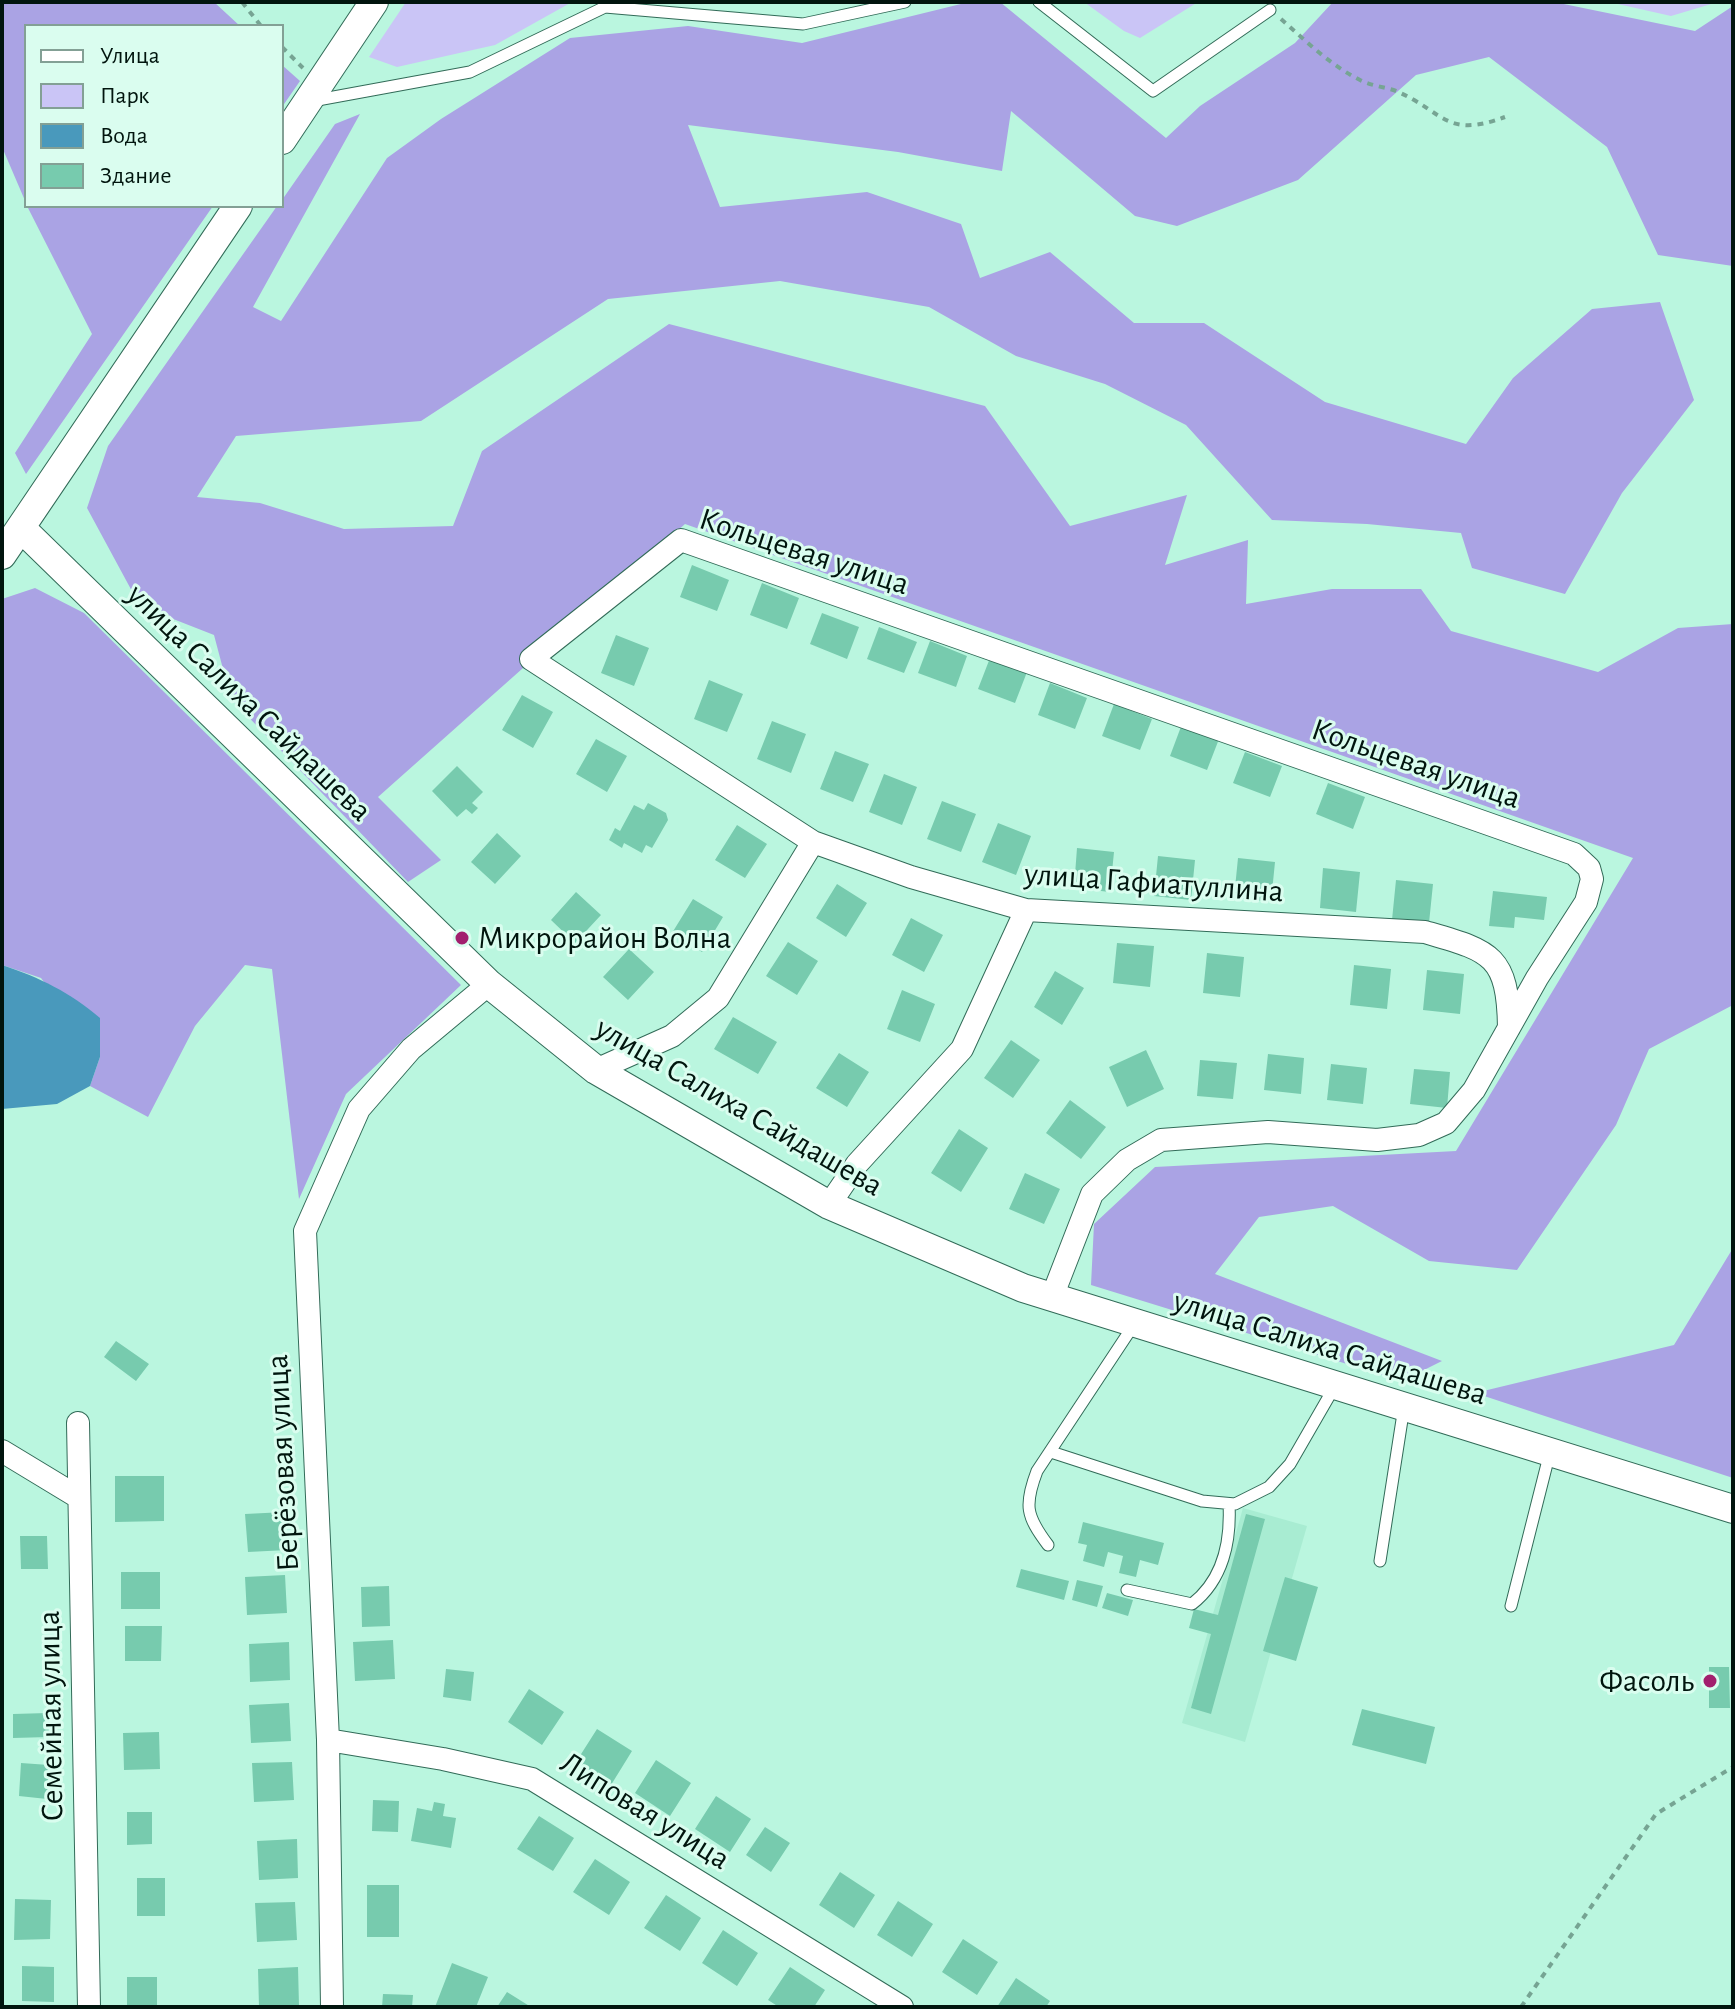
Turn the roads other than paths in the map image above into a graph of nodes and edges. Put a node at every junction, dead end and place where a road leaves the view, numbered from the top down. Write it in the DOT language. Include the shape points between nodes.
graph roads {
  1 [pos="374,2"];
  2 [pos="905,2"];
  3 [pos="1039,2"];
  4 [pos="1270,10"];
  5 [pos="314,92"];
  6 [pos="284,137"];
  7 [pos="237,208"];
  8 [pos="22,529"];
  9 [pos="2,555"];
  10 [pos="551,674"];
  11 [pos="813,842"];
  12 [pos="1026,910"];
  13 [pos="489,984"];
  14 [pos="1509,1028"];
  15 [pos="596,1070"];
  16 [pos="829,1205"];
  17 [pos="1052,1297"];
  18 [pos="1135,1323"];
  19 [pos="1335,1385"];
  20 [pos="1404,1407"];
  21 [pos="78,1423"];
  22 [pos="2,1451"];
  23 [pos="1051,1452"];
  24 [pos="1550,1452"];
  25 [pos="78,1497"];
  26 [pos="1229,1504"];
  27 [pos="1733,1509"];
  28 [pos="1048,1545"];
  29 [pos="1380,1561"];
  30 [pos="1127,1590"];
  31 [pos="1511,1606"];
  32 [pos="328,1740"];
  33 [pos="89,2007"];
  34 [pos="332,2007"];
  35 [pos="902,2007"];
  1 -- 5 [label="street"];
  2 -- 5 [label="lane" via="803,24 605,7 470,72"];
  3 -- 4 [label="lane" via="1153,91"];
  5 -- 6 [label="street"];
  7 -- 8 [label="street"];
  8 -- 9 [label="street"];
  8 -- 13 [label="street, улица Салиха Сайдашева"];
  10 -- 11 [label="street, улица Гафиатуллина"];
  10 -- 14 [label="street, Кольцевая улица" via="531,659 681,540 1574,854 1592,879 1586,902"];
  11 -- 12 [label="street, улица Гафиатуллина"];
  11 -- 15 [label="street" via="718,998 672,1036"];
  12 -- 14 [label="street, улица Гафиатуллина" via="1425,932 1474,946 1493,961 1508,989"];
  12 -- 16 [label="street" via="962,1049 857,1164"];
  13 -- 15 [label="street, улица Салиха Сайдашева"];
  13 -- 32 [label="street, Берёзовая улица" via="411,1049 359,1109 305,1231"];
  14 -- 17 [label="street, Кольцевая улица" via="1474,1090 1446,1123 1419,1135 1377,1140 1268,1132 1203,1134 1161,1140 1127,1160 1092,1194"];
  15 -- 16 [label="street, улица Салиха Сайдашева"];
  16 -- 17 [label="street, улица Салиха Сайдашева"];
  17 -- 18 [label="street, улица Салиха Сайдашева"];
  18 -- 19 [label="street, улица Салиха Сайдашева"];
  18 -- 23 [label="lane"];
  19 -- 20 [label="street, улица Салиха Сайдашева"];
  19 -- 26 [label="lane" via="1290,1464 1269,1487"];
  20 -- 24 [label="street, улица Салиха Сайдашева"];
  20 -- 29 [label="lane"];
  21 -- 25 [label="street, Семейная улица"];
  22 -- 25 [label="street"];
  23 -- 26 [label="lane" via="1202,1501"];
  23 -- 28 [label="lane" via="1027,1498 1032,1524"];
  24 -- 27 [label="street, улица Салиха Сайдашева"];
  24 -- 31 [label="lane"];
  25 -- 33 [label="street, Семейная улица"];
  26 -- 30 [label="lane" via="1231,1533 1207,1592 1192,1604"];
  32 -- 34 [label="street, Берёзовая улица"];
  32 -- 35 [label="street, Липовая улица" via="532,1779"];
}
